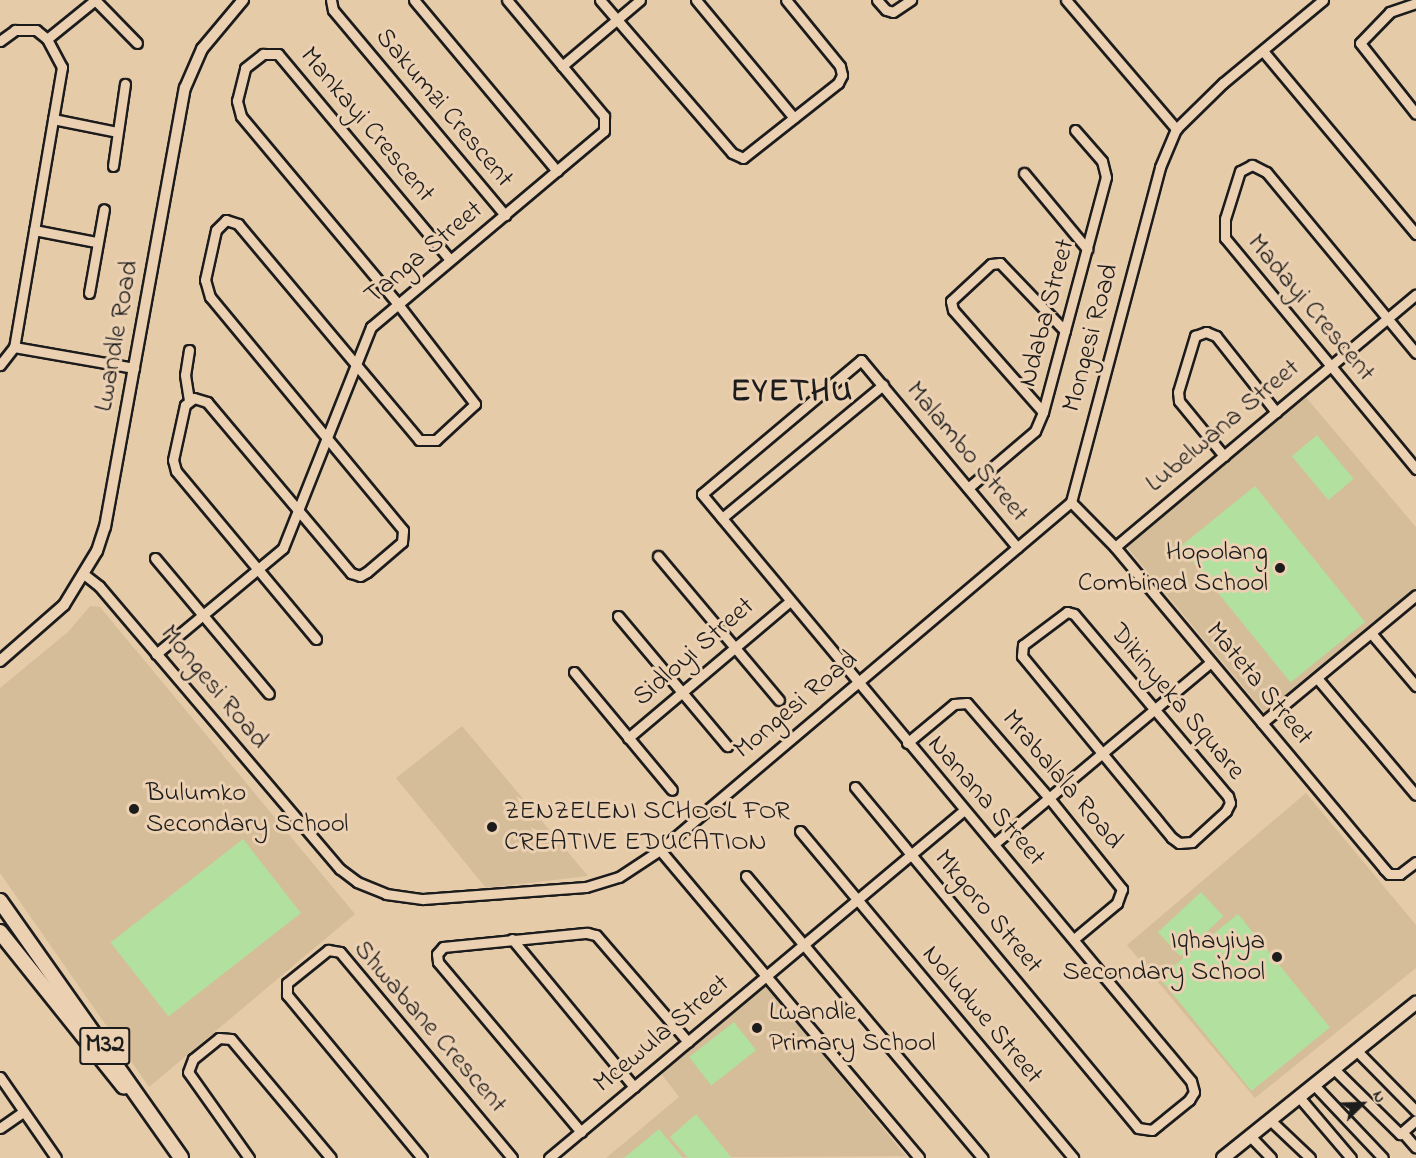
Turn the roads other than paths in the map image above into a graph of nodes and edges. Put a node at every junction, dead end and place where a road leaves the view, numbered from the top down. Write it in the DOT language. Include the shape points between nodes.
graph roads {
  1 [pos="243,0"];
  2 [pos="331,0"];
  3 [pos="414,0"];
  4 [pos="507,0"];
  5 [pos="600,0"];
  6 [pos="640,0"];
  7 [pos="696,0"];
  8 [pos="786,0"];
  9 [pos="877,0"];
  10 [pos="912,0"];
  11 [pos="1066,0"];
  12 [pos="1323,0"];
  13 [pos="1416,3"];
  14 [pos="616,20"];
  15 [pos="47,39"];
  16 [pos="0,40"];
  17 [pos="137,43"];
  18 [pos="1263,51"];
  19 [pos="562,66"];
  20 [pos="125,84"];
  21 [pos="1416,114"];
  22 [pos="794,118"];
  23 [pos="53,119"];
  24 [pos="1176,129"];
  25 [pos="1075,130"];
  26 [pos="117,132"];
  27 [pos="113,166"];
  28 [pos="557,171"];
  29 [pos="1024,173"];
  30 [pos="104,209"];
  31 [pos="505,215"];
  32 [pos="34,230"];
  33 [pos="1416,234"];
  34 [pos="96,242"];
  35 [pos="1087,249"];
  36 [pos="450,260"];
  37 [pos="89,293"];
  38 [pos="1416,294"];
  39 [pos="398,304"];
  40 [pos="1387,318"];
  41 [pos="1065,331"];
  42 [pos="14,347"];
  43 [pos="189,350"];
  44 [pos="1416,353"];
  45 [pos="357,364"];
  46 [pos="0,365"];
  47 [pos="1330,366"];
  48 [pos="134,368"];
  49 [pos="883,385"];
  50 [pos="189,400"];
  51 [pos="1043,412"];
  52 [pos="1276,412"];
  53 [pos="328,440"];
  54 [pos="1224,456"];
  55 [pos="1416,469"];
  56 [pos="968,488"];
  57 [pos="702,494"];
  58 [pos="1071,502"];
  59 [pos="299,512"];
  60 [pos="722,518"];
  61 [pos="1017,547"];
  62 [pos="1115,547"];
  63 [pos="658,556"];
  64 [pos="155,558"];
  65 [pos="256,571"];
  66 [pos="85,575"];
  67 [pos="1416,595"];
  68 [pos="790,601"];
  69 [pos="203,615"];
  70 [pos="618,616"];
  71 [pos="1371,633"];
  72 [pos="316,639"];
  73 [pos="734,648"];
  74 [pos="156,654"];
  75 [pos="0,661"];
  76 [pos="1210,662"];
  77 [pos="574,672"];
  78 [pos="1317,678"];
  79 [pos="856,683"];
  80 [pos="1416,686"];
  81 [pos="682,692"];
  82 [pos="269,694"];
  83 [pos="779,700"];
  84 [pos="1156,708"];
  85 [pos="1262,723"];
  86 [pos="628,738"];
  87 [pos="907,743"];
  88 [pos="727,746"];
  89 [pos="1102,753"];
  90 [pos="855,787"];
  91 [pos="672,790"];
  92 [pos="1416,795"];
  93 [pos="1049,798"];
  94 [pos="963,811"];
  95 [pos="800,831"];
  96 [pos="994,844"];
  97 [pos="660,850"];
  98 [pos="911,855"];
  99 [pos="1416,862"];
  100 [pos="746,876"];
  101 [pos="857,900"];
  102 [pos="0,901"];
  103 [pos="0,932"];
  104 [pos="512,939"];
  105 [pos="1074,939"];
  106 [pos="804,945"];
  107 [pos="768,975"];
  108 [pos="1416,1003"];
  109 [pos="688,1042"];
  110 [pos="1357,1051"];
  111 [pos="1334,1068"];
  112 [pos="0,1077"];
  113 [pos="1314,1085"];
  114 [pos="634,1087"];
  115 [pos="1299,1097"];
  116 [pos="1416,1111"];
  117 [pos="23,1112"];
  118 [pos="1270,1120"];
  119 [pos="1416,1120"];
  120 [pos="0,1128"];
  121 [pos="1148,1131"];
  122 [pos="581,1132"];
  123 [pos="1404,1134"];
  124 [pos="1250,1137"];
  125 [pos="1416,1148"];
  126 [pos="178,1154"];
  127 [pos="1232,1155"];
  128 [pos="916,1157"];
  129 [pos="56,1158"];
  130 [pos="249,1158"];
  131 [pos="331,1158"];
  132 [pos="422,1158"];
  133 [pos="512,1158"];
  134 [pos="549,1158"];
  135 [pos="982,1158"];
  136 [pos="1073,1158"];
  137 [pos="1271,1158"];
  138 [pos="1310,1158"];
  139 [pos="1351,1158"];
  140 [pos="1383,1158"];
  1 -- 48 [label="street, Lwandle Road" via="202,49 185,88"];
  2 -- 31 [label="street, Sakumzi Crescent" via="333,10"];
  3 -- 28 [label="street, Sakumzi Crescent"];
  4 -- 19 [label="street, Tanga Street"];
  5 -- 14 [label="street"];
  6 -- 14 [label="street"];
  7 -- 22 [label="street"];
  8 -- 22 [label="street" via="840,66 842,75 838,83"];
  9 -- 10 [label="street" via="893,12"];
  11 -- 24 [label="street"];
  12 -- 18 [label="street, Mongesi Road"];
  13 -- 21 [label="street" via="1390,12 1360,43"];
  14 -- 19 [label="street"];
  14 -- 22 [label="street" via="732,153 743,158 751,155"];
  15 -- 16 [label="street" via="36,30 22,28"];
  15 -- 17 [label="street" via="95,0"];
  15 -- 23 [label="street" via="62,67"];
  18 -- 24 [label="street, Mongesi Road" via="1223,82"];
  18 -- 33 [label="street"];
  19 -- 28 [label="street, Tanga Street" via="604,116 606,125 603,132"];
  20 -- 26 [label="street"];
  23 -- 26 [label="street"];
  23 -- 32 [label="street"];
  24 -- 58 [label="street, Mongesi Road" via="1160,167"];
  25 -- 35 [label="street, Ndaba Street" via="1106,172"];
  26 -- 27 [label="street"];
  28 -- 31 [label="street, Tanga Street"];
  29 -- 35 [label="street"];
  30 -- 34 [label="street"];
  31 -- 36 [label="street, Tanga Street"];
  32 -- 34 [label="street"];
  32 -- 42 [label="street"];
  34 -- 37 [label="street"];
  35 -- 41 [label="street, Ndaba Street"];
  36 -- 39 [label="street, Tanga Street"];
  36 -- 39 [label="street, Mankayi Crescent" via="278,54 263,54 245,68 237,101 241,116"];
  38 -- 40 [label="street, Lubelwana Street"];
  39 -- 45 [label="street, Tanga Street" via="371,327"];
  39 -- 45 [label="street" via="474,397 472,411 436,440 418,440"];
  40 -- 44 [label="street, Madayi Crescent"];
  40 -- 47 [label="street, Lubelwana Street"];
  40 -- 47 [label="street, Madayi Crescent" via="1266,172 1252,165 1240,171 1225,219 1225,238"];
  41 -- 51 [label="street, Ndaba Street"];
  41 -- 51 [label="street" via="1000,263 991,264 951,301 953,310"];
  42 -- 46 [label="street"];
  42 -- 48 [label="street"];
  43 -- 50 [label="street" via="185,375"];
  45 -- 53 [label="street, Tanga Street"];
  45 -- 53 [label="street" via="238,224 226,220 219,225 205,280 207,291"];
  47 -- 52 [label="street, Lubelwana Street"];
  47 -- 55 [label="street, Madayi Crescent"];
  48 -- 66 [label="street, Lwandle Road" via="105,527"];
  49 -- 56 [label="street, Malambo Street"];
  49 -- 57 [label="street, Malambo Street" via="861,360"];
  49 -- 60 [label="street, Malambo Street"];
  50 -- 59 [label="street" via="207,402"];
  50 -- 65 [label="street" via="183,408 173,460 176,471"];
  51 -- 56 [label="street, Ndaba Street" via="1035,430"];
  52 -- 54 [label="street, Lubelwana Street"];
  52 -- 54 [label="street" via="1216,336 1206,332 1195,336 1178,392 1179,401"];
  53 -- 59 [label="street, Tanga Street"];
  53 -- 59 [label="street" via="405,536 360,576 349,570"];
  54 -- 62 [label="street, Lubelwana Street"];
  56 -- 61 [label="street, Malambo Street"];
  57 -- 60 [label="street, Nanana Street"];
  58 -- 61 [label="street, Mongesi Road"];
  58 -- 62 [label="street, Mateta Street"];
  59 -- 65 [label="street, Tanga Street" via="283,548"];
  60 -- 68 [label="street, Nanana Street"];
  61 -- 79 [label="street, Mongesi Road"];
  62 -- 76 [label="street, Mateta Street"];
  63 -- 73 [label="street"];
  64 -- 69 [label="street"];
  65 -- 69 [label="street, Tanga Street"];
  65 -- 72 [label="street"];
  66 -- 74 [label="street, Mongesi Road"];
  66 -- 75 [label="street, Lwandle Road" via="64,605"];
  67 -- 71 [label="street"];
  68 -- 73 [label="street, Sidloyi Street"];
  68 -- 79 [label="street, Nanana Street"];
  69 -- 74 [label="street, Tanga Street"];
  69 -- 82 [label="street"];
  70 -- 81 [label="street"];
  71 -- 78 [label="street"];
  71 -- 80 [label="street"];
  73 -- 81 [label="street, Sidloyi Street"];
  73 -- 83 [label="street"];
  74 -- 97 [label="street, Mongesi Road" via="340,869 372,889 423,899 586,887 619,877"];
  76 -- 84 [label="street"];
  76 -- 85 [label="street, Mateta Street"];
  77 -- 86 [label="street"];
  78 -- 85 [label="street"];
  78 -- 92 [label="street"];
  79 -- 87 [label="street, Nanana Street"];
  79 -- 97 [label="street, Mongesi Road"];
  81 -- 86 [label="street, Sidloyi Street"];
  81 -- 88 [label="street"];
  84 -- 89 [label="street"];
  84 -- 89 [label="street, Dikinyeka Square" via="1230,800 1226,812 1192,842 1179,843 1172,838"];
  84 -- 89 [label="street, Dikinyeka Square" via="1073,613 1060,615 1023,645 1022,656"];
  85 -- 99 [label="street, Mateta Street" via="1389,874 1400,874"];
  86 -- 91 [label="street"];
  87 -- 93 [label="street, Mrabalala Road" via="954,704 967,703"];
  87 -- 94 [label="street, Nanana Street"];
  89 -- 93 [label="street"];
  90 -- 98 [label="street"];
  93 -- 96 [label="street"];
  93 -- 105 [label="street, Mrabalala Road" via="1122,890 1117,903"];
  94 -- 96 [label="street, Nanana Street"];
  94 -- 98 [label="street, Mcewula Street"];
  95 -- 101 [label="street"];
  96 -- 105 [label="street, Nanana Street"];
  97 -- 107 [label="street"];
  98 -- 101 [label="street, Mcewula Street"];
  98 -- 121 [label="street, Mkgoro Street" via="1138,1128"];
  100 -- 106 [label="street"];
  101 -- 106 [label="street, Mcewula Street"];
  101 -- 136 [label="street, Noludwe Street"];
  102 -- 126 [label="main road, M32"];
  103 -- 126 [label="main road, M32"];
  104 -- 109 [label="street" via="596,935"];
  104 -- 114 [label="street"];
  104 -- 122 [label="street" via="448,944 437,954 438,962"];
  105 -- 121 [label="street, Nanana Street" via="1194,1086 1189,1100"];
  106 -- 107 [label="street, Mcewula Street"];
  106 -- 135 [label="street"];
  107 -- 109 [label="street, Mcewula Street"];
  107 -- 128 [label="street"];
  108 -- 110 [label="main road"];
  109 -- 114 [label="street, Mcewula Street"];
  110 -- 111 [label="main road"];
  110 -- 116 [label="street"];
  111 -- 113 [label="main road"];
  111 -- 123 [label="street"];
  112 -- 117 [label="street"];
  113 -- 115 [label="main road"];
  113 -- 140 [label="street"];
  114 -- 122 [label="street, Mcewula Street"];
  115 -- 118 [label="main road"];
  115 -- 139 [label="street"];
  117 -- 120 [label="street"];
  117 -- 129 [label="street"];
  118 -- 124 [label="main road"];
  118 -- 138 [label="street"];
  119 -- 123 [label="street"];
  122 -- 134 [label="street, Mcewula Street"];
  123 -- 125 [label="street"];
  124 -- 127 [label="main road"];
  124 -- 137 [label="street"];
  130 -- 131 [label="street" via="188,1072 193,1059 219,1038 231,1039"];
  132 -- 133 [label="street, Shwabane Crescent" via="287,995 287,983 328,950 340,952"];
}
